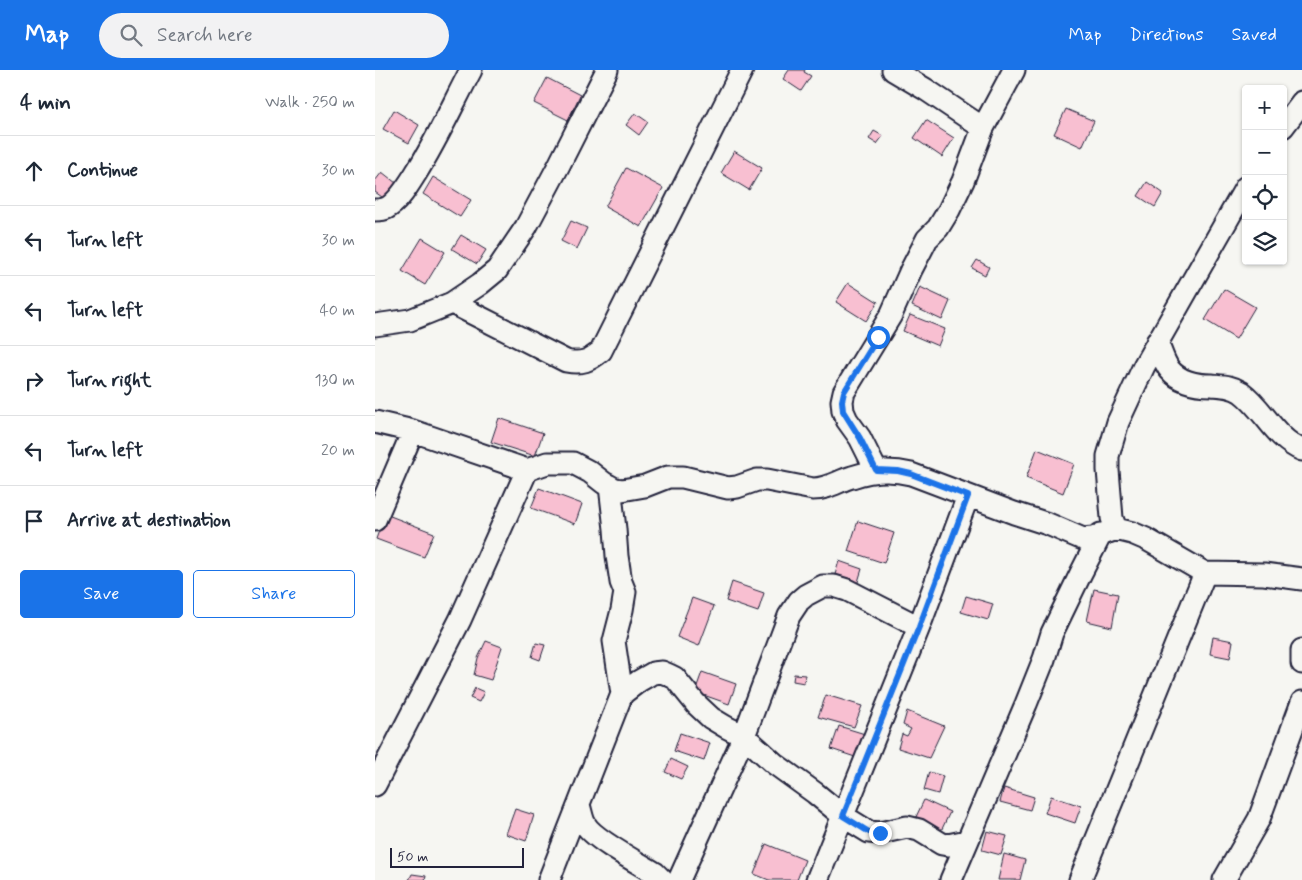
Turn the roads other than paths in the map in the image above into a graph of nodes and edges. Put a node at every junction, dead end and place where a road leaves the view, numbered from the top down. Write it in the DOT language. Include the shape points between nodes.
graph roads {
  1 [pos="471,70"];
  2 [pos="607,70"];
  3 [pos="743,70"];
  4 [pos="893,70"];
  5 [pos="1013,70"];
  6 [pos="1302,102"];
  7 [pos="1287,122"];
  8 [pos="983,128"];
  9 [pos="1242,194"];
  10 [pos="375,210"];
  11 [pos="452,303"];
  12 [pos="375,325"];
  13 [pos="1157,342"];
  14 [pos="375,422"];
  15 [pos="413,431"];
  16 [pos="1302,450"];
  17 [pos="527,470"];
  18 [pos="876,470"];
  19 [pos="610,486"];
  20 [pos="968,496"];
  21 [pos="375,520"];
  22 [pos="1109,532"];
  23 [pos="1205,573"];
  24 [pos="1302,580"];
  25 [pos="919,627"];
  26 [pos="1302,650"];
  27 [pos="1302,664"];
  28 [pos="622,694"];
  29 [pos="1302,702"];
  30 [pos="744,736"];
  31 [pos="375,785"];
  32 [pos="579,805"];
  33 [pos="843,816"];
  34 [pos="967,842"];
  35 [pos="549,880"];
  36 [pos="662,880"];
  37 [pos="679,880"];
  38 [pos="817,880"];
  39 [pos="951,880"];
  40 [pos="1080,880"];
  41 [pos="1225,880"];
  1 -- 10 [label="street" via="410,182 388,208"];
  2 -- 11 [label="street" via="526,227 497,270"];
  3 -- 11 [label="street" via="601,351 581,362 566,361"];
  4 -- 8 [label="street"];
  5 -- 8 [label="street"];
  6 -- 7 [label="street"];
  8 -- 18 [label="street" via="949,210 927,239 891,315 844,392 843,411"];
  9 -- 13 [label="street"];
  11 -- 12 [label="street" via="410,320"];
  13 -- 16 [label="street" via="1170,370 1179,377 1202,385 1237,389 1279,434"];
  13 -- 22 [label="street" via="1117,422 1108,456 1112,518"];
  14 -- 15 [label="street"];
  15 -- 17 [label="street"];
  15 -- 21 [label="street"];
  17 -- 19 [label="street" via="547,463 573,463"];
  17 -- 31 [label="street" via="460,620"];
  18 -- 19 [label="street" via="821,489 767,480 728,488 683,477 668,477 622,490"];
  18 -- 20 [label="street" via="911,474"];
  19 -- 28 [label="street" via="617,556 625,592 613,641"];
  20 -- 22 [label="street" via="1083,538"];
  20 -- 25 [label="street"];
  22 -- 23 [label="street" via="1132,533"];
  22 -- 34 [label="street" via="1081,573 1052,633"];
  23 -- 24 [label="street" via="1264,574"];
  23 -- 40 [label="street"];
  25 -- 30 [label="street" via="834,586 823,586 806,595 789,616"];
  25 -- 33 [label="street"];
  26 -- 27 [label="street"];
  28 -- 30 [label="street" via="653,673 662,672 675,678 711,718"];
  28 -- 32 [label="street"];
  29 -- 41 [label="street" via="1259,819"];
  30 -- 33 [label="street"];
  30 -- 37 [label="street"];
  32 -- 35 [label="street"];
  32 -- 36 [label="street" via="590,831"];
  33 -- 34 [label="street" via="869,832 907,827 919,830 942,844"];
  33 -- 38 [label="street"];
  34 -- 39 [label="street"];
}
